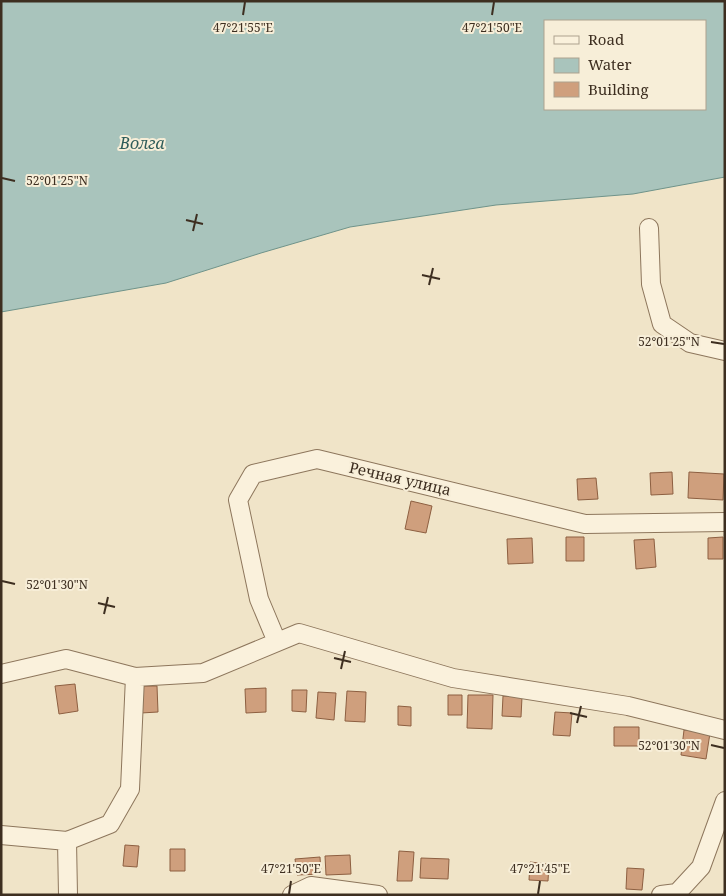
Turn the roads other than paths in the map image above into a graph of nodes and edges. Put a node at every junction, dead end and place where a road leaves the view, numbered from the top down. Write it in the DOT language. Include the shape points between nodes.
graph roads {
  1 [pos="649,228"];
  2 [pos="725,351"];
  3 [pos="725,522"];
  4 [pos="277,642"];
  5 [pos="1,674"];
  6 [pos="135,677"];
  7 [pos="725,730"];
  8 [pos="725,801"];
  9 [pos="1,835"];
  10 [pos="67,842"];
  11 [pos="68,895"];
  12 [pos="292,895"];
  13 [pos="378,895"];
  14 [pos="662,895"];
  1 -- 2 [label="street" via="651,284 662,324 690,343"];
  3 -- 4 [label="street, Речная улица" via="586,524 317,460 253,474 238,500 259,599"];
  4 -- 6 [label="street" via="203,673"];
  4 -- 7 [label="street" via="299,633 453,678 628,706"];
  5 -- 6 [label="street" via="66,659"];
  6 -- 10 [label="street" via="130,789 110,824"];
  8 -- 14 [label="street" via="701,867 677,893"];
  9 -- 10 [label="street"];
  10 -- 11 [label="street"];
  12 -- 13 [label="street" via="311,886"];
}
